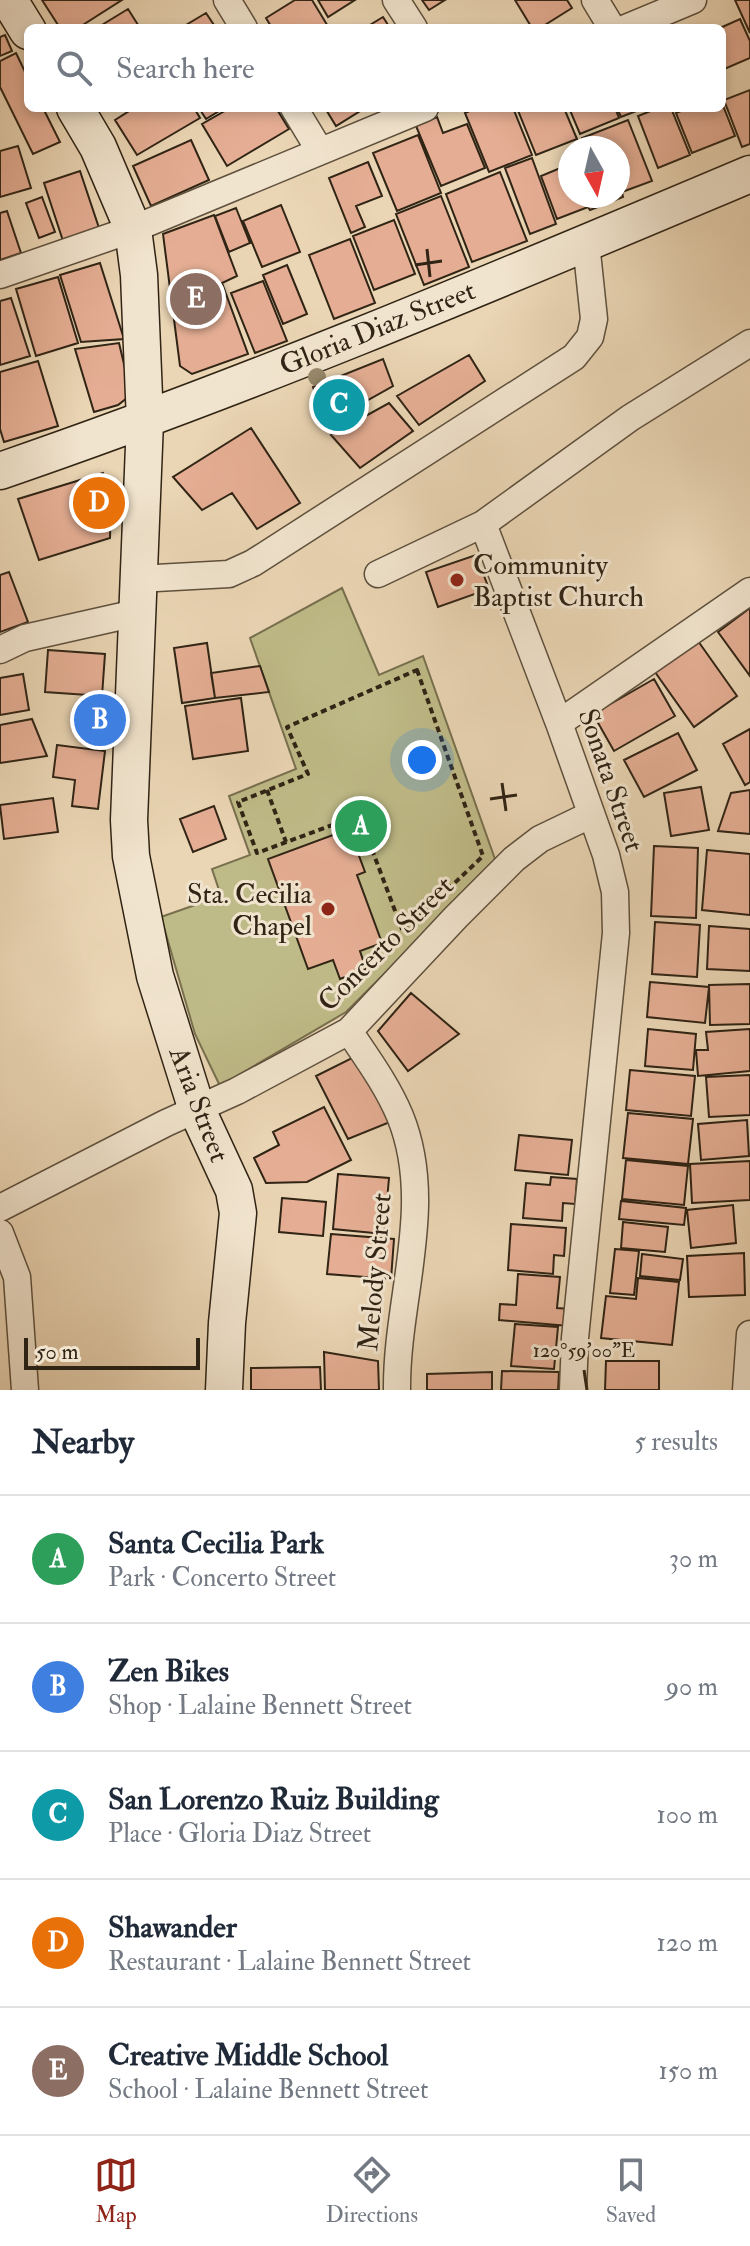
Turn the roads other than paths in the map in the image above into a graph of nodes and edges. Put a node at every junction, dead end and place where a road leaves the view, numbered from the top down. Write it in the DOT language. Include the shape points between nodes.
graph roads {
  1 [pos="9,0"];
  2 [pos="227,0"];
  3 [pos="396,0"];
  4 [pos="595,0"];
  5 [pos="693,0"];
  6 [pos="24,24"];
  7 [pos="242,24"];
  8 [pos="411,24"];
  9 [pos="610,24"];
  10 [pos="636,24"];
  11 [pos="77,112"];
  12 [pos="296,112"];
  13 [pos="415,112"];
  14 [pos="320,151"];
  15 [pos="750,174"];
  16 [pos="133,229"];
  17 [pos="586,243"];
  18 [pos="0,275"];
  19 [pos="750,343"];
  20 [pos="145,421"];
  21 [pos="0,471"];
  22 [pos="483,524"];
  23 [pos="378,574"];
  24 [pos="750,591"];
  25 [pos="137,596"];
  26 [pos="0,650"];
  27 [pos="559,723"];
  28 [pos="590,815"];
  29 [pos="349,1031"];
  30 [pos="197,1110"];
  31 [pos="0,1208"];
  32 [pos="0,1233"];
  33 [pos="750,1334"];
  34 [pos="25,1390"];
  35 [pos="224,1390"];
  36 [pos="397,1390"];
  37 [pos="573,1390"];
  38 [pos="746,1390"];
  1 -- 6 [label="street"];
  2 -- 7 [label="street"];
  3 -- 8 [label="street"];
  4 -- 9 [label="street"];
  5 -- 10 [label="street"];
  11 -- 16 [label="street, Aria Street"];
  12 -- 14 [label="street"];
  13 -- 14 [label="street"];
  14 -- 16 [label="street"];
  15 -- 17 [label="street, Gloria Diaz Street"];
  16 -- 18 [label="street"];
  16 -- 20 [label="street, Aria Street"];
  17 -- 20 [label="street, Gloria Diaz Street"];
  17 -- 25 [label="street" via="594,319 590,337 574,357 253,563 229,574"];
  19 -- 22 [label="street" via="630,418"];
  20 -- 21 [label="street, Gloria Diaz Street"];
  20 -- 25 [label="street, Aria Street"];
  22 -- 23 [label="street"];
  22 -- 27 [label="street, Sonata Street"];
  24 -- 27 [label="street"];
  25 -- 26 [label="street"];
  25 -- 30 [label="street, Aria Street" via="131,856 155,976"];
  27 -- 28 [label="street, Sonata Street"];
  28 -- 29 [label="street, Concerto Street" via="540,839 514,859"];
  28 -- 37 [label="street, Sonata Street" via="615,892 616,933"];
  29 -- 30 [label="street, Concerto Street"];
  29 -- 36 [label="street, Melody Street" via="401,1119 416,1189"];
  30 -- 31 [label="street, Concerto Street"];
  30 -- 35 [label="street, Aria Street" via="234,1190 238,1213"];
  32 -- 34 [label="street" via="17,1277"];
  33 -- 38 [label="street"];
}
